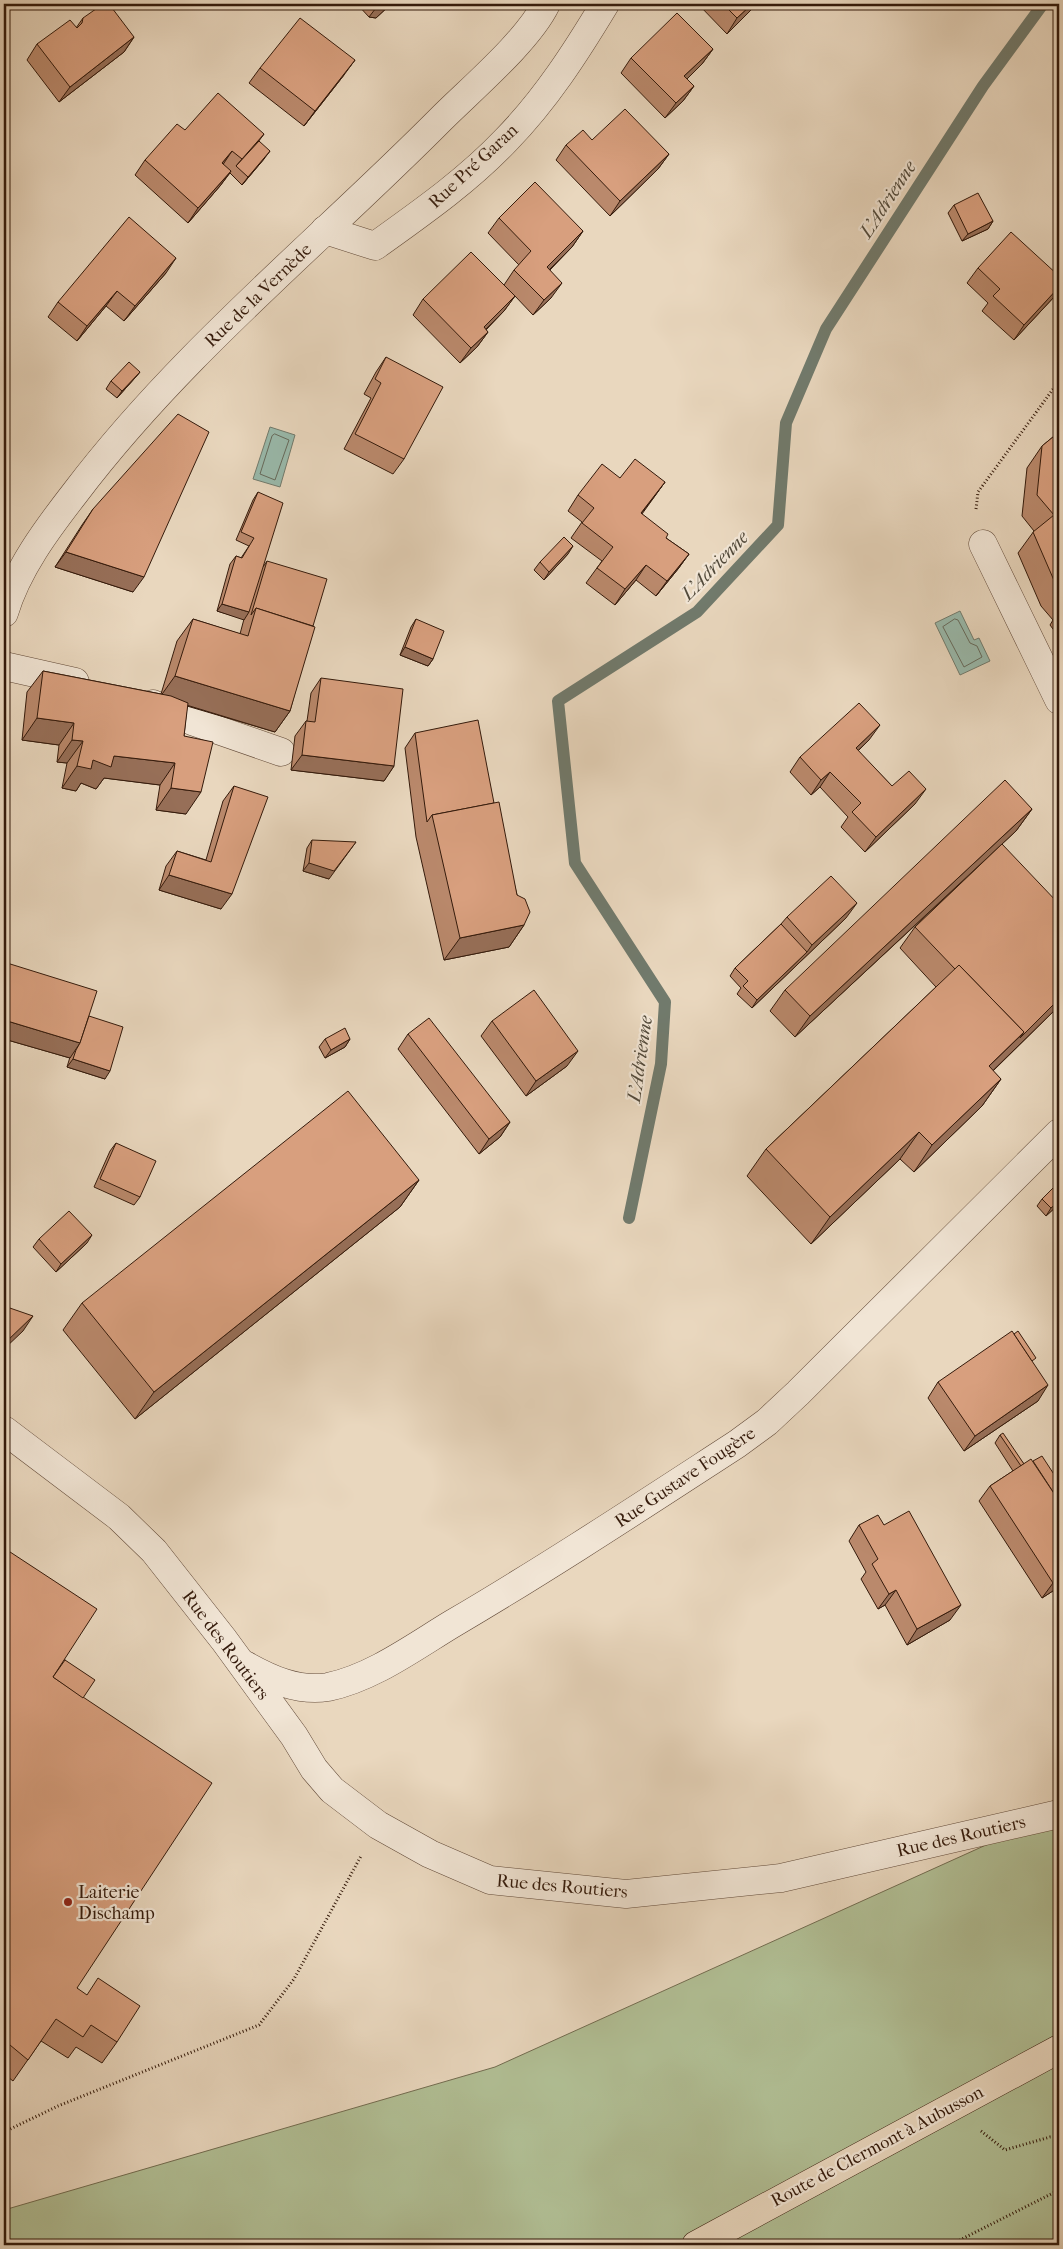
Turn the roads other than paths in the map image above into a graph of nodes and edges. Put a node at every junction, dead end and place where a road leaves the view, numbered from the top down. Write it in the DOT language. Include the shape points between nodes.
graph roads {
  1 [pos="546,4"];
  2 [pos="605,4"];
  3 [pos="325,230"];
  4 [pos="983,544"];
  5 [pos="4,613"];
  6 [pos="4,666"];
  7 [pos="98,688"];
  8 [pos="126,694"];
  9 [pos="1059,700"];
  10 [pos="281,752"];
  11 [pos="1059,1133"];
  12 [pos="4,1430"];
  13 [pos="240,1661"];
  14 [pos="1059,1814"];
  15 [pos="1059,2049"];
  16 [pos="696,2245"];
  1 -- 3 [label="street, Rue de la Vernède" via="516,44"];
  2 -- 3 [label="street, Rue Pré Garan" via="567,67 506,140 445,196 375,246"];
  3 -- 5 [label="street, Rue de la Vernède" via="178,373 117,440 36,546"];
  4 -- 9 [label="street"];
  6 -- 7 [label="street"];
  8 -- 10 [label="street"];
  11 -- 13 [label="street, Rue Gustave Fougère" via="767,1422 548,1567 399,1656 368,1672 328,1686 313,1688 287,1684"];
  12 -- 13 [label="street, Rue des Routiers" via="119,1517 154,1551"];
  13 -- 14 [label="street, Rue des Routiers" via="332,1790 378,1825 430,1854 490,1880 626,1894 781,1878"];
  15 -- 16 [label="main road, Route de Clermont à Aubusson"];
}
